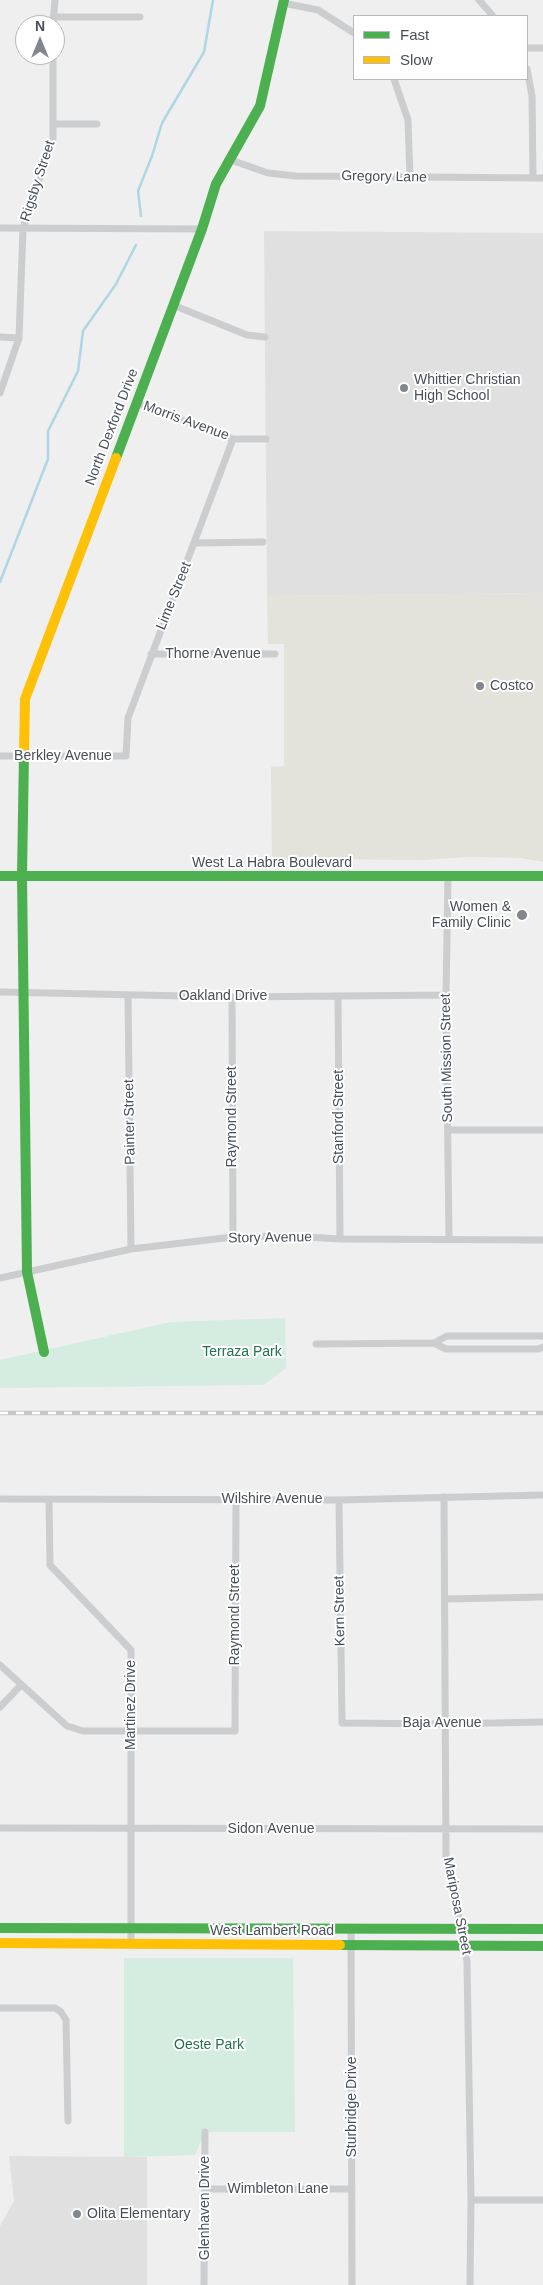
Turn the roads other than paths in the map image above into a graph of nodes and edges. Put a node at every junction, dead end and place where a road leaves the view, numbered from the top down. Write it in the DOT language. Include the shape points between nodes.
graph roads {
  1 [pos="55,0"];
  2 [pos="479,0"];
  3 [pos="284,1"];
  4 [pos="54,15"];
  5 [pos="492,15"];
  6 [pos="140,17"];
  7 [pos="65,20"];
  8 [pos="353,32"];
  9 [pos="528,48"];
  10 [pos="543,48"];
  11 [pos="53,65"];
  12 [pos="528,74"];
  13 [pos="394,80"];
  14 [pos="53,124"];
  15 [pos="98,124"];
  16 [pos="228,159"];
  17 [pos="410,178"];
  18 [pos="533,178"];
  19 [pos="543,178"];
  20 [pos="0,228"];
  21 [pos="23,228"];
  22 [pos="202,229"];
  23 [pos="173,305"];
  24 [pos="0,337"];
  25 [pos="265,337"];
  26 [pos="19,338"];
  27 [pos="0,393"];
  28 [pos="136,403"];
  29 [pos="233,439"];
  30 [pos="266,439"];
  31 [pos="263,542"];
  32 [pos="195,543"];
  33 [pos="151,654"];
  34 [pos="275,654"];
  35 [pos="0,756"];
  36 [pos="22,756"];
  37 [pos="126,756"];
  38 [pos="0,876"];
  39 [pos="22,876"];
  40 [pos="448,876"];
  41 [pos="543,876"];
  42 [pos="0,992"];
  43 [pos="24,992"];
  44 [pos="128,995"];
  45 [pos="232,996"];
  46 [pos="338,996"];
  47 [pos="446,996"];
  48 [pos="449,1130"];
  49 [pos="543,1130"];
  50 [pos="232,1237"];
  51 [pos="340,1238"];
  52 [pos="449,1239"];
  53 [pos="543,1240"];
  54 [pos="131,1248"];
  55 [pos="27,1272"];
  56 [pos="0,1278"];
  57 [pos="543,1336"];
  58 [pos="434,1342"];
  59 [pos="316,1344"];
  60 [pos="543,1347"];
  61 [pos="44,1352"];
  62 [pos="543,1495"];
  63 [pos="444,1497"];
  64 [pos="0,1499"];
  65 [pos="236,1499"];
  66 [pos="50,1500"];
  67 [pos="339,1500"];
  68 [pos="543,1597"];
  69 [pos="446,1599"];
  70 [pos="0,1665"];
  71 [pos="21,1685"];
  72 [pos="0,1707"];
  73 [pos="342,1722"];
  74 [pos="543,1722"];
  75 [pos="444,1724"];
  76 [pos="132,1730"];
  77 [pos="0,1828"];
  78 [pos="132,1828"];
  79 [pos="445,1829"];
  80 [pos="543,1829"];
  81 [pos="0,1928"];
  82 [pos="131,1929"];
  83 [pos="351,1929"];
  84 [pos="543,1929"];
  85 [pos="460,1930"];
  86 [pos="0,1943"];
  87 [pos="131,1944"];
  88 [pos="351,1945"];
  89 [pos="464,1946"];
  90 [pos="543,1946"];
  91 [pos="0,2008"];
  92 [pos="68,2121"];
  93 [pos="205,2132"];
  94 [pos="352,2189"];
  95 [pos="205,2190"];
  96 [pos="471,2200"];
  97 [pos="543,2200"];
  98 [pos="204,2285"];
  99 [pos="352,2285"];
  100 [pos="470,2285"];
  1 -- 4 [label="street"];
  2 -- 5 [label="street"];
  3 -- 8 [label="street" via="318,10"];
  3 -- 16 [label="main road, North Dexford Drive" via="260,106"];
  6 -- 7 [label="street"];
  9 -- 10 [label="street"];
  11 -- 14 [label="street, Rigsby Street"];
  12 -- 18 [label="street" via="532,96"];
  13 -- 17 [label="street" via="408,120"];
  14 -- 15 [label="street"];
  14 -- 21 [label="street, Rigsby Street" via="53,139"];
  16 -- 17 [label="street, Gregory Lane" via="268,173 296,176"];
  16 -- 22 [label="main road, North Dexford Drive" via="216,184"];
  17 -- 18 [label="street, Gregory Lane"];
  18 -- 19 [label="street, Gregory Lane"];
  20 -- 21 [label="street"];
  21 -- 22 [label="street"];
  21 -- 26 [label="street, Rigsby Street"];
  22 -- 23 [label="main road, North Dexford Drive"];
  23 -- 25 [label="street" via="247,335"];
  23 -- 28 [label="main road, North Dexford Drive"];
  24 -- 26 [label="street"];
  26 -- 27 [label="street, Rigsby Street"];
  28 -- 29 [label="street, Morris Avenue"];
  28 -- 36 [label="main road, North Dexford Drive" via="24,699"];
  29 -- 30 [label="street, Morris Avenue"];
  29 -- 32 [label="street, Lime Street"];
  31 -- 32 [label="street"];
  32 -- 33 [label="street, Lime Street"];
  33 -- 34 [label="street, Thorne Avenue"];
  33 -- 37 [label="street, Lime Street" via="128,718"];
  35 -- 36 [label="street, Berkley Avenue"];
  36 -- 37 [label="street, Berkley Avenue"];
  36 -- 39 [label="main road, North Dexford Drive"];
  38 -- 39 [label="main road, West La Habra Boulevard"];
  39 -- 40 [label="main road, West La Habra Boulevard"];
  39 -- 43 [label="main road, North Dexford Drive"];
  40 -- 41 [label="main road, West La Habra Boulevard"];
  40 -- 47 [label="street, South Mission Street"];
  42 -- 43 [label="street, Oakland Drive"];
  43 -- 44 [label="street, Oakland Drive"];
  43 -- 55 [label="main road, North Dexford Drive"];
  44 -- 45 [label="street, Oakland Drive"];
  44 -- 54 [label="street, Painter Street"];
  45 -- 46 [label="street, Oakland Drive"];
  45 -- 50 [label="street, Raymond Street"];
  46 -- 47 [label="street, Oakland Drive"];
  46 -- 51 [label="street, Stanford Street"];
  47 -- 48 [label="street, South Mission Street"];
  48 -- 49 [label="street"];
  48 -- 52 [label="street, South Mission Street"];
  50 -- 51 [label="street, Story Avenue"];
  50 -- 54 [label="street, Story Avenue"];
  51 -- 52 [label="street, Story Avenue"];
  52 -- 53 [label="street, Story Avenue"];
  54 -- 55 [label="street, Story Avenue"];
  55 -- 56 [label="street, Story Avenue"];
  55 -- 61 [label="main road, North Dexford Drive"];
  57 -- 58 [label="street" via="447,1336"];
  58 -- 59 [label="street"];
  58 -- 60 [label="street" via="446,1349"];
  62 -- 63 [label="street, Wilshire Avenue"];
  63 -- 67 [label="street, Wilshire Avenue"];
  63 -- 69 [label="street, Mariposa Street"];
  64 -- 66 [label="street, Wilshire Avenue"];
  65 -- 66 [label="street, Wilshire Avenue"];
  65 -- 67 [label="street, Wilshire Avenue"];
  65 -- 76 [label="street, Raymond Street" via="235,1731"];
  66 -- 76 [label="street, Martinez Drive" via="50,1565 131,1650"];
  67 -- 73 [label="street, Kern Street"];
  68 -- 69 [label="street"];
  69 -- 75 [label="street, Mariposa Street"];
  70 -- 71 [label="street"];
  71 -- 72 [label="street"];
  71 -- 76 [label="street" via="67,1726 83,1731"];
  73 -- 75 [label="street, Baja Avenue"];
  74 -- 75 [label="street, Baja Avenue"];
  75 -- 79 [label="street, Mariposa Street"];
  76 -- 78 [label="street, Martinez Drive"];
  77 -- 78 [label="street, Sidon Avenue"];
  78 -- 79 [label="street, Sidon Avenue"];
  78 -- 82 [label="street, Martinez Drive"];
  79 -- 80 [label="street, Sidon Avenue"];
  79 -- 85 [label="street, Mariposa Street" via="446,1860 456,1892"];
  81 -- 82 [label="main road, West Lambert Road"];
  82 -- 83 [label="main road, West Lambert Road"];
  82 -- 87 [label="street, Martinez Drive"];
  83 -- 85 [label="main road, West Lambert Road"];
  83 -- 88 [label="street, Sturbridge Drive"];
  84 -- 85 [label="main road, West Lambert Road"];
  85 -- 89 [label="street, Mariposa Street"];
  86 -- 87 [label="main road, West Lambert Road"];
  87 -- 88 [label="main road, West Lambert Road"];
  88 -- 89 [label="main road, West Lambert Road"];
  88 -- 94 [label="street, Sturbridge Drive"];
  89 -- 90 [label="main road, West Lambert Road"];
  89 -- 96 [label="street, Mariposa Street" via="467,1962"];
  91 -- 92 [label="street" via="55,2008 66,2020"];
  93 -- 95 [label="street, Glenhaven Drive"];
  94 -- 95 [label="street, Wimbleton Lane"];
  94 -- 99 [label="street, Sturbridge Drive"];
  95 -- 98 [label="street, Glenhaven Drive"];
  96 -- 97 [label="street"];
  96 -- 100 [label="street, Mariposa Street"];
}
